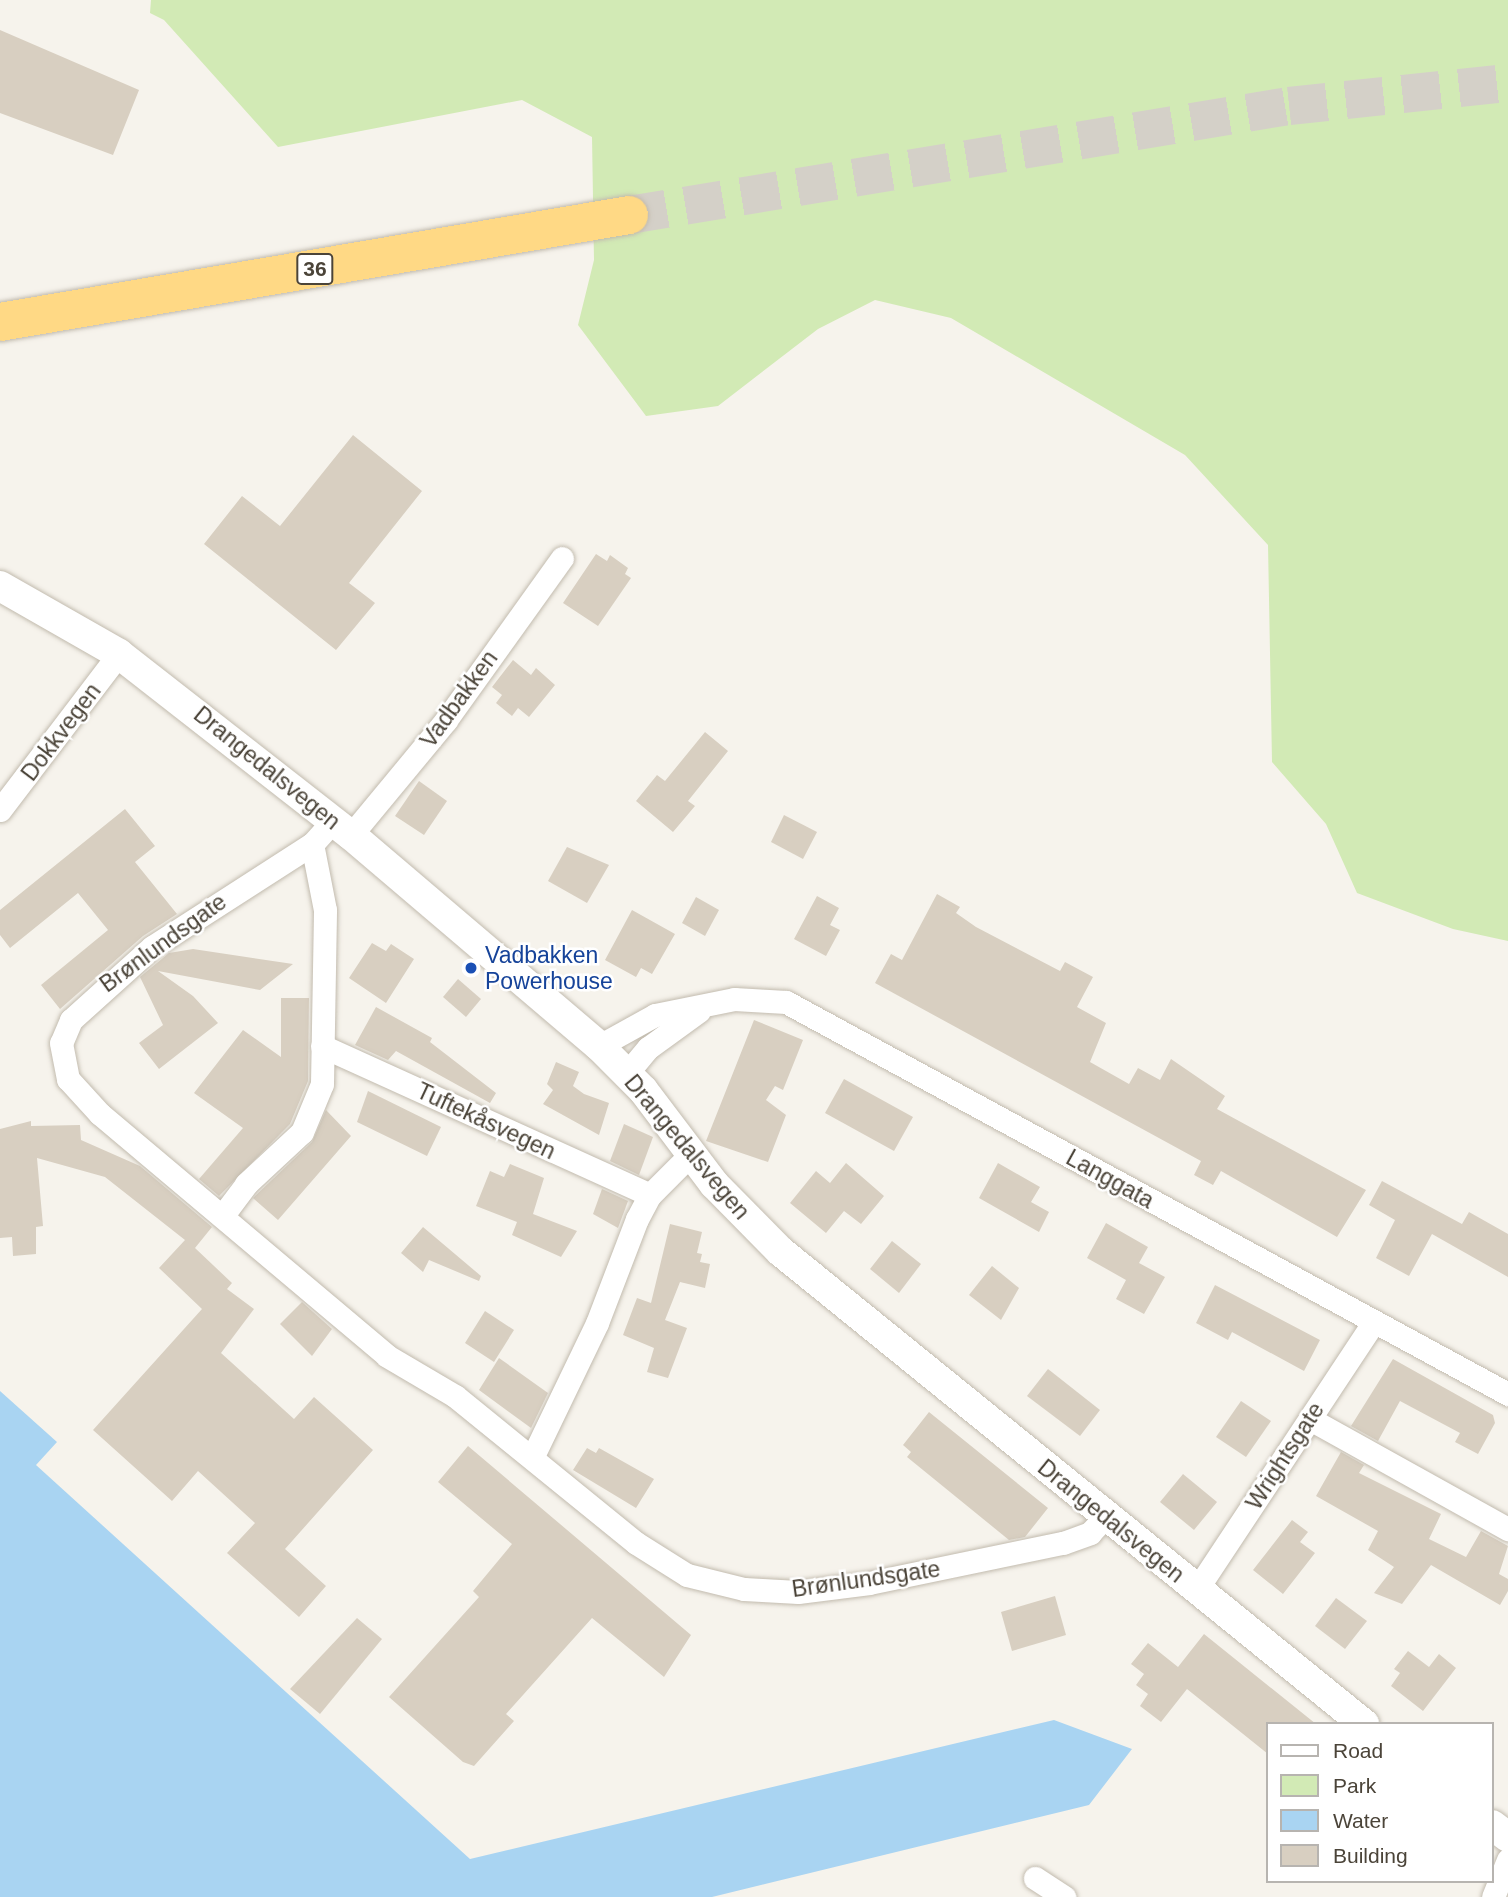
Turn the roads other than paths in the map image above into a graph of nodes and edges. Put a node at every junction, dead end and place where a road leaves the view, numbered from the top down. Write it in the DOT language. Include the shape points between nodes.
graph roads {
  1 [pos="629,215"];
  2 [pos="0,322"];
  3 [pos="562,558"];
  4 [pos="0,586"];
  5 [pos="119,654"];
  6 [pos="0,810"];
  7 [pos="342,828"];
  8 [pos="312,844"];
  9 [pos="704,1007"];
  10 [pos="323,1046"];
  11 [pos="600,1046"];
  12 [pos="627,1073"];
  13 [pos="690,1155"];
  14 [pos="650,1195"];
  15 [pos="223,1215"];
  16 [pos="1374,1322"];
  17 [pos="1508,1394"];
  18 [pos="1310,1419"];
  19 [pos="533,1457"];
  20 [pos="1105,1517"];
  21 [pos="1508,1529"];
  22 [pos="1197,1589"];
  23 [pos="1362,1722"];
  24 [pos="1508,1860"];
  25 [pos="1035,1878"];
  26 [pos="1064,1897"];
  27 [pos="1493,1897"];
  1 -- 2 [label="highway, 36"];
  3 -- 7 [label="street, Vadbakken" via="446,720"];
  4 -- 5 [label="street, Drangedalsvegen"];
  5 -- 6 [label="street, Dokkvegen"];
  5 -- 7 [label="street, Drangedalsvegen"];
  7 -- 8 [label="street, Brønlundsgate"];
  7 -- 11 [label="street, Drangedalsvegen"];
  8 -- 10 [label="street" via="325,910"];
  8 -- 15 [label="street, Brønlundsgate" via="152,947 99,990 71,1020 61,1043 68,1079 79,1093"];
  9 -- 11 [label="street, Langgata" via="634,1022"];
  9 -- 12 [label="street, Langgata" via="648,1048"];
  9 -- 16 [label="street, Langgata" via="762,998 807,1012"];
  10 -- 14 [label="street, Tuftekåsvegen"];
  10 -- 15 [label="street" via="322,1084 302,1132 246,1184"];
  11 -- 12 [label="street, Drangedalsvegen"];
  12 -- 13 [label="street, Drangedalsvegen"];
  13 -- 14 [label="street"];
  13 -- 20 [label="street, Drangedalsvegen" via="780,1251"];
  14 -- 19 [label="street" via="597,1323"];
  15 -- 19 [label="street, Brønlundsgate" via="387,1356 455,1396"];
  16 -- 17 [label="street, Langgata"];
  16 -- 18 [label="street, Wrightsgate"];
  18 -- 21 [label="street"];
  18 -- 22 [label="street, Wrightsgate"];
  19 -- 20 [label="street, Brønlundsgate" via="636,1543 687,1575 744,1590 822,1589 1012,1556 1090,1533"];
  20 -- 22 [label="street, Drangedalsvegen"];
  22 -- 23 [label="street, Drangedalsvegen"];
  24 -- 27 [label="street"];
  25 -- 26 [label="street"];
}
